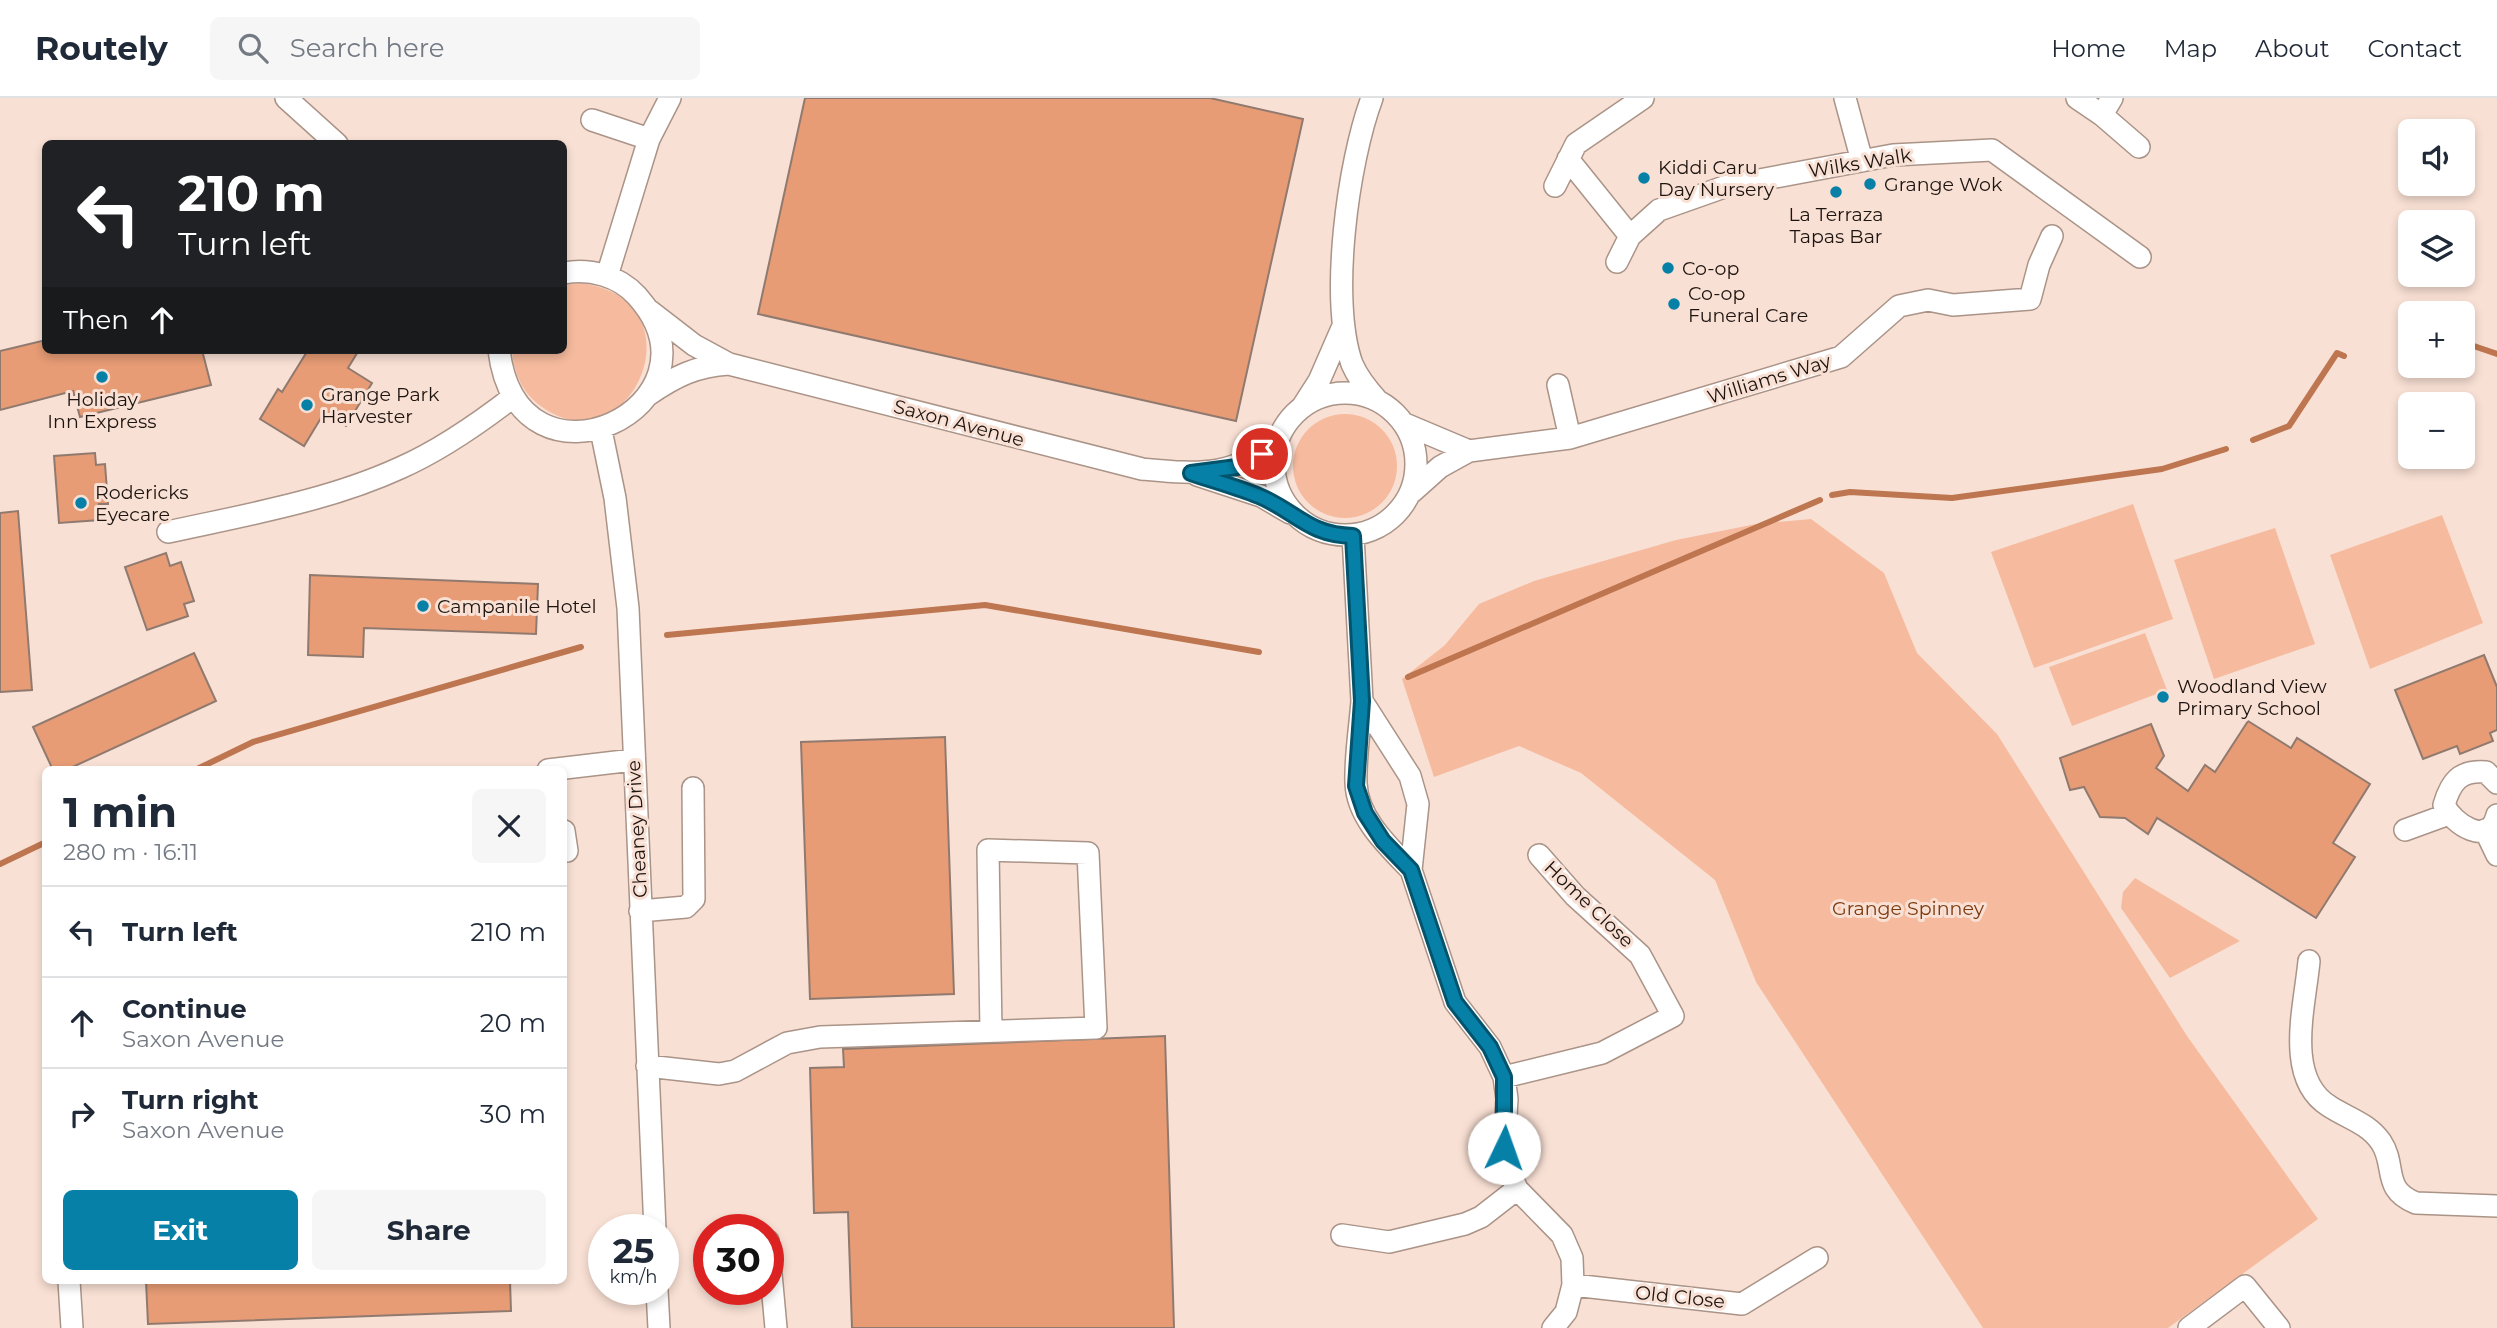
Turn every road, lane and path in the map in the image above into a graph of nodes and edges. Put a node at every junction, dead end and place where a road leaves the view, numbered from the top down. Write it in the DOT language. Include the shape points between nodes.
graph roads {
  1 [pos="286,98"];
  2 [pos="670,98"];
  3 [pos="1372,98"];
  4 [pos="1845,98"];
  5 [pos="2077,98"];
  6 [pos="1638,99"];
  7 [pos="2107,106"];
  8 [pos="592,120"];
  9 [pos="649,139"];
  10 [pos="333,140"];
  11 [pos="2139,146"];
  12 [pos="1567,159"];
  13 [pos="1862,160"];
  14 [pos="1555,186"];
  15 [pos="1630,236"];
  16 [pos="2052,236"];
  17 [pos="2140,257"];
  18 [pos="1617,261"];
  19 [pos="567,273"];
  20 [pos="607,276"];
  21 [pos="650,311"];
  22 [pos="1343,326"];
  23 [pos="499,354"];
  24 [pos="729,364"];
  25 [pos="1558,385"];
  26 [pos="648,395"];
  27 [pos="513,397"];
  28 [pos="1377,400"];
  29 [pos="1303,406"];
  30 [pos="1405,424"];
  31 [pos="601,430"];
  32 [pos="1279,436"];
  33 [pos="1570,438"];
  34 [pos="1469,451"];
  35 [pos="1191,473"];
  36 [pos="1412,492"];
  37 [pos="1293,514"];
  38 [pos="168,532"];
  39 [pos="1353,536"];
  40 [pos="1362,701"];
  41 [pos="634,760"];
  42 [pos="567,768"];
  43 [pos="2497,781"];
  44 [pos="693,788"];
  45 [pos="2448,814"];
  46 [pos="2491,822"];
  47 [pos="2405,830"];
  48 [pos="1539,855"];
  49 [pos="2497,855"];
  50 [pos="1411,870"];
  51 [pos="640,911"];
  52 [pos="2309,961"];
  53 [pos="991,1031"];
  54 [pos="647,1066"];
  55 [pos="1504,1077"];
  56 [pos="1517,1189"];
  57 [pos="2497,1206"];
  58 [pos="653,1214"];
  59 [pos="1342,1235"];
  60 [pos="1817,1258"];
  61 [pos="69,1284"];
  62 [pos="1573,1285"];
  63 [pos="658,1305"];
  64 [pos="774,1305"];
  65 [pos="72,1328"];
  66 [pos="659,1328"];
  67 [pos="776,1328"];
  68 [pos="1553,1328"];
  69 [pos="2189,1328"];
  70 [pos="2279,1328"];
  1 -- 10 [label="street"];
  2 -- 9 [label="street"];
  3 -- 22 [label="street" via="1352,180 1344,247"];
  4 -- 13 [label="street"];
  5 -- 7 [label="street"];
  6 -- 12 [label="street" via="1576,144"];
  7 -- 11 [label="street"];
  8 -- 9 [label="street"];
  9 -- 20 [label="street"];
  12 -- 14 [label="street"];
  12 -- 15 [label="street"];
  13 -- 15 [label="street, Wilks Walk" via="1727,186 1659,210"];
  13 -- 17 [label="street, Wilks Walk" via="1992,150"];
  15 -- 18 [label="street, Wilks Walk"];
  16 -- 33 [label="street, Williams Way" via="2030,299 1953,305 1928,300 1899,306 1841,357"];
  19 -- 20 [label="street"];
  20 -- 21 [label="street, Saxon Avenue" via="630,289"];
  21 -- 24 [label="street, Saxon Avenue" via="694,345"];
  21 -- 26 [label="street" via="660,358"];
  22 -- 28 [label="street" via="1353,365"];
  22 -- 29 [label="street" via="1320,381"];
  23 -- 27 [label="street" via="502,375"];
  24 -- 26 [label="street, Saxon Avenue" via="680,374"];
  24 -- 35 [label="street, Saxon Avenue" via="1142,469"];
  25 -- 33 [label="street"];
  26 -- 31 [label="street, Saxon Avenue" via="627,416"];
  27 -- 31 [label="street" via="530,415 551,427"];
  27 -- 38 [label="street" via="438,449 399,469 323,495"];
  28 -- 29 [label="street" via="1340,393"];
  28 -- 30 [label="street"];
  29 -- 32 [label="street"];
  30 -- 34 [label="street"];
  30 -- 36 [label="street" via="1415,445 1417,469"];
  31 -- 41 [label="street, Cheaney Drive" via="615,498 628,608"];
  32 -- 35 [label="street, Saxon Avenue" via="1262,454 1237,467"];
  32 -- 37 [label="street" via="1274,475 1280,496"];
  33 -- 34 [label="street, Williams Way"];
  34 -- 36 [label="street, Williams Way" via="1440,467"];
  35 -- 37 [label="street, Saxon Avenue" via="1261,496"];
  36 -- 39 [label="street" via="1398,513 1378,529"];
  37 -- 39 [label="street" via="1311,528"];
  39 -- 40 [label="street"];
  40 -- 50 [label="street" via="1410,776 1418,804"];
  40 -- 50 [label="street" via="1356,786 1365,813 1383,841"];
  41 -- 42 [label="street"];
  41 -- 51 [label="street, Cheaney Drive"];
  43 -- 45 [label="street" via="2486,772 2463,774 2453,781 2448,793 2444,805"];
  44 -- 51 [label="street" via="694,899 686,906"];
  45 -- 46 [label="street" via="2474,831"];
  45 -- 47 [label="street"];
  46 -- 49 [label="street"];
  48 -- 55 [label="street, Home Close" via="1574,896 1640,955 1673,1016 1602,1053"];
  50 -- 55 [label="street" via="1455,1002 1490,1047"];
  51 -- 54 [label="street, Cheaney Drive"];
  52 -- 57 [label="street" via="2300,1057 2306,1082 2329,1106 2372,1130 2383,1145 2394,1188 2407,1199"];
  53 -- 53 [label="street" via="1096,1028 1088,853 988,850"];
  53 -- 54 [label="street" via="820,1037 787,1043 735,1071 719,1074"];
  54 -- 58 [label="street, Cheaney Drive"];
  55 -- 56 [label="street" via="1504,1148"];
  56 -- 59 [label="street" via="1465,1224 1389,1242"];
  56 -- 62 [label="street" via="1562,1235 1572,1258"];
  60 -- 62 [label="street, Old Close" via="1742,1304"];
  61 -- 65 [label="street"];
  62 -- 68 [label="street" via="1566,1312"];
  63 -- 66 [label="street"];
  64 -- 67 [label="street"];
  69 -- 70 [label="street" via="2245,1286"];
}
